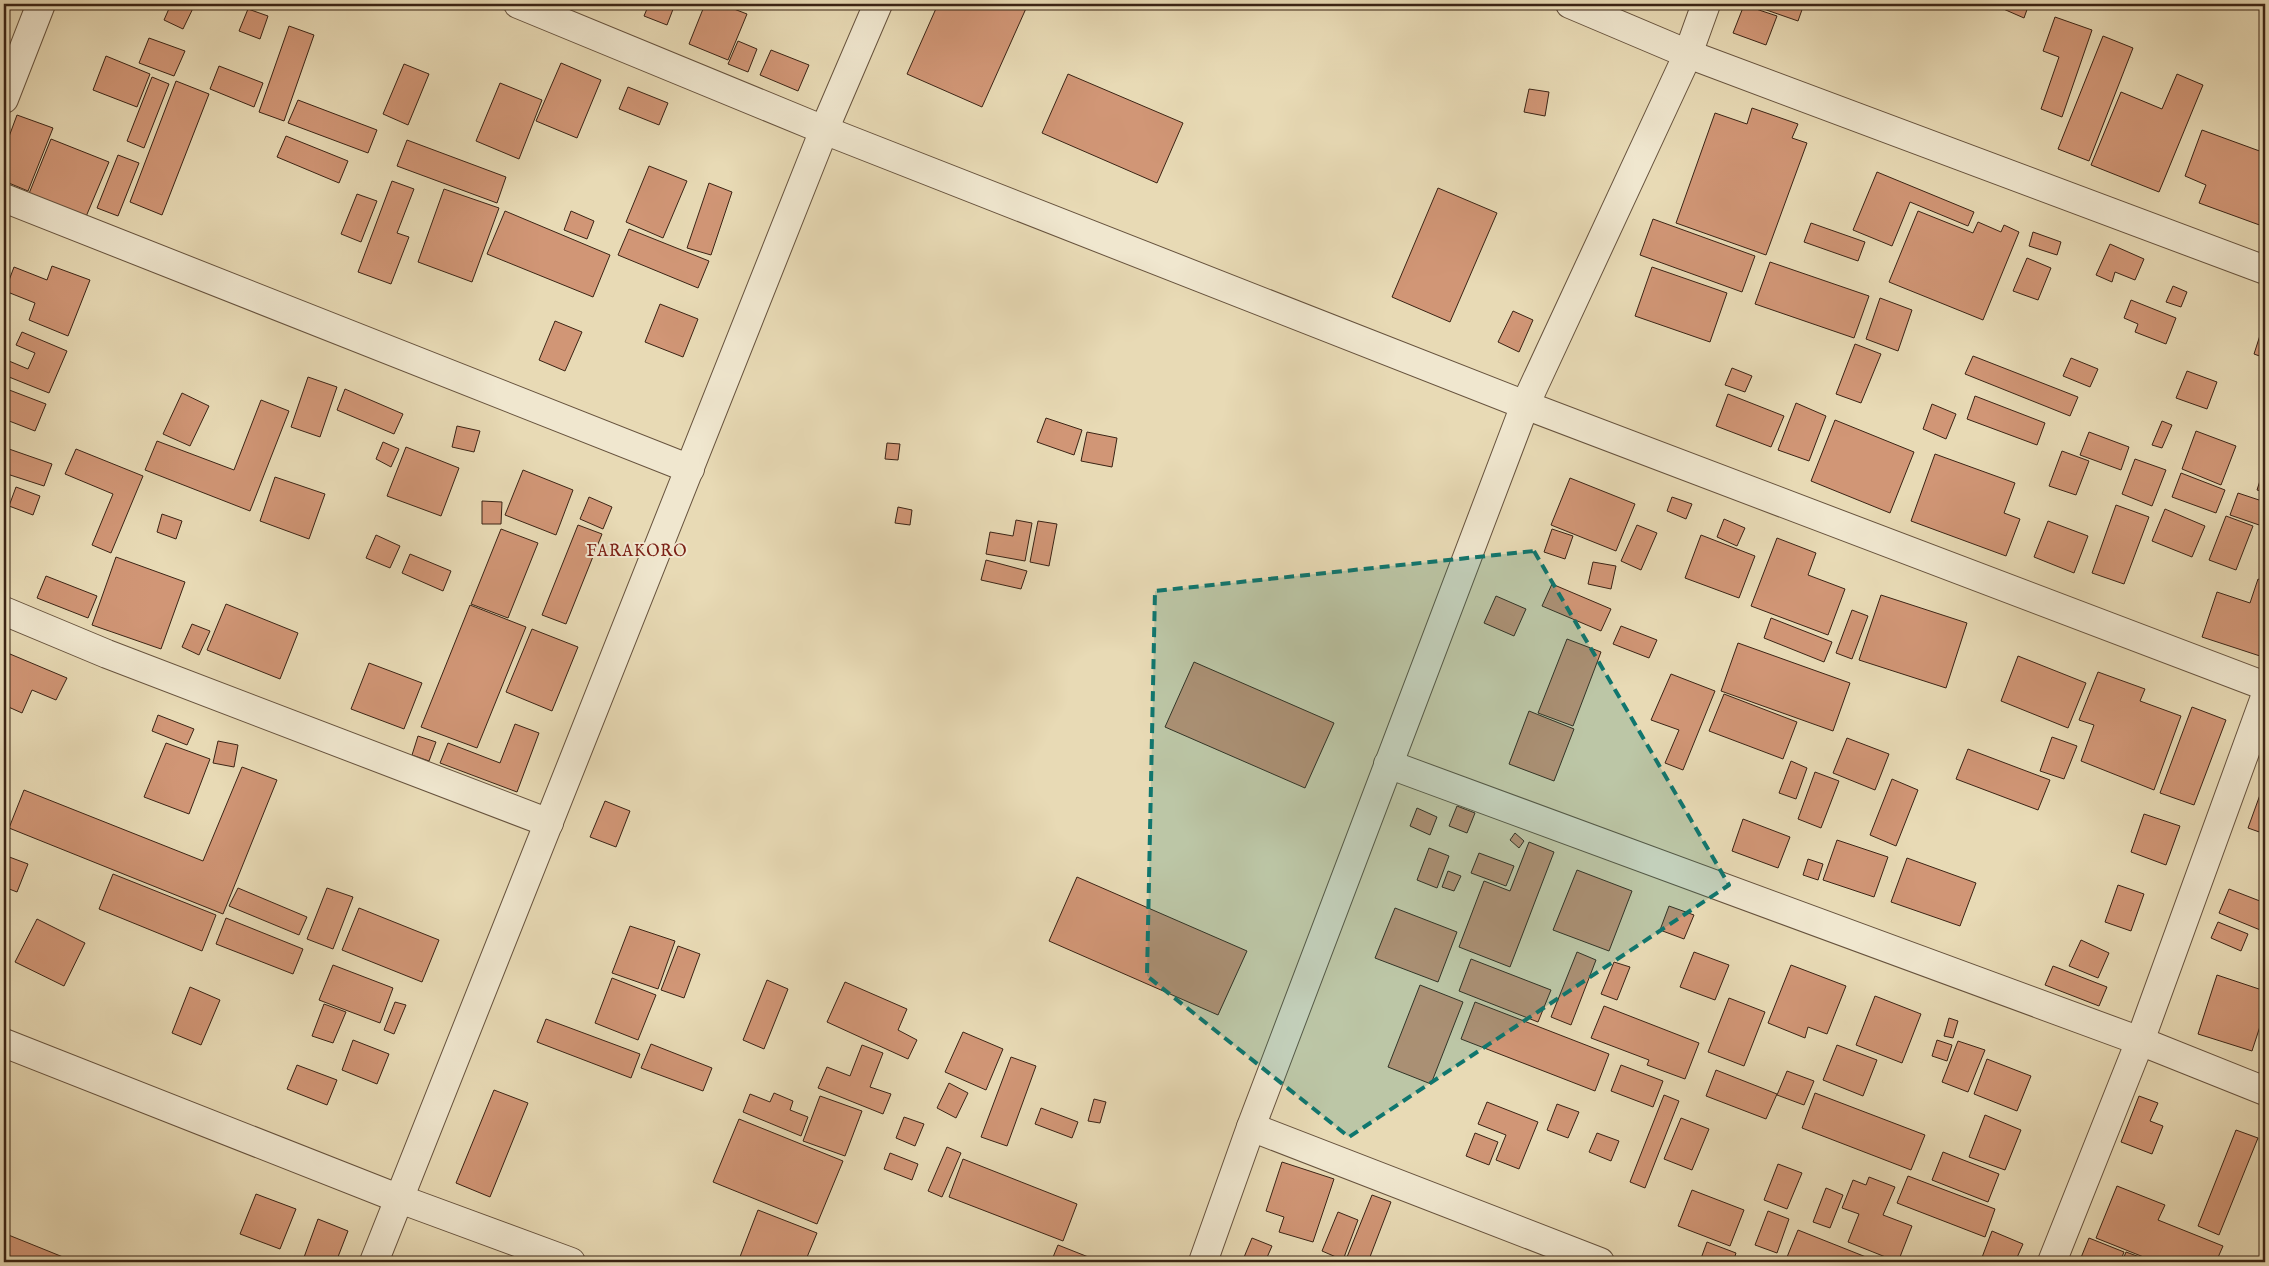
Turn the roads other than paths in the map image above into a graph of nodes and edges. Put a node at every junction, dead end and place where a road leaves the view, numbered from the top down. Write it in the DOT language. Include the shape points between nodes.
graph roads {
  1 [pos="41,4"];
  2 [pos="518,4"];
  3 [pos="878,4"];
  4 [pos="1570,4"];
  5 [pos="1706,4"];
  6 [pos="1688,54"];
  7 [pos="4,99"];
  8 [pos="824,130"];
  9 [pos="4,198"];
  10 [pos="2265,270"];
  11 [pos="1525,405"];
  12 [pos="690,469"];
  13 [pos="4,611"];
  14 [pos="2265,686"];
  15 [pos="2265,697"];
  16 [pos="1388,764"];
  17 [pos="548,823"];
  18 [pos="2140,1041"];
  19 [pos="4,1043"];
  20 [pos="2265,1091"];
  21 [pos="1251,1127"];
  22 [pos="400,1198"];
  23 [pos="374,1262"];
  24 [pos="571,1262"];
  25 [pos="1203,1262"];
  26 [pos="1600,1262"];
  27 [pos="2052,1262"];
  1 -- 7 [label="street"];
  2 -- 8 [label="street"];
  3 -- 8 [label="street"];
  4 -- 6 [label="street"];
  5 -- 6 [label="street"];
  6 -- 10 [label="street"];
  6 -- 11 [label="street"];
  8 -- 11 [label="street"];
  8 -- 12 [label="street"];
  9 -- 12 [label="street"];
  11 -- 14 [label="street"];
  11 -- 16 [label="street"];
  12 -- 17 [label="street"];
  13 -- 17 [label="street" via="107,654"];
  15 -- 18 [label="street"];
  16 -- 18 [label="street"];
  16 -- 21 [label="street"];
  17 -- 22 [label="street"];
  18 -- 20 [label="street"];
  18 -- 27 [label="street"];
  19 -- 22 [label="street"];
  21 -- 25 [label="street"];
  21 -- 26 [label="street"];
  22 -- 23 [label="street"];
  22 -- 24 [label="street"];
}
